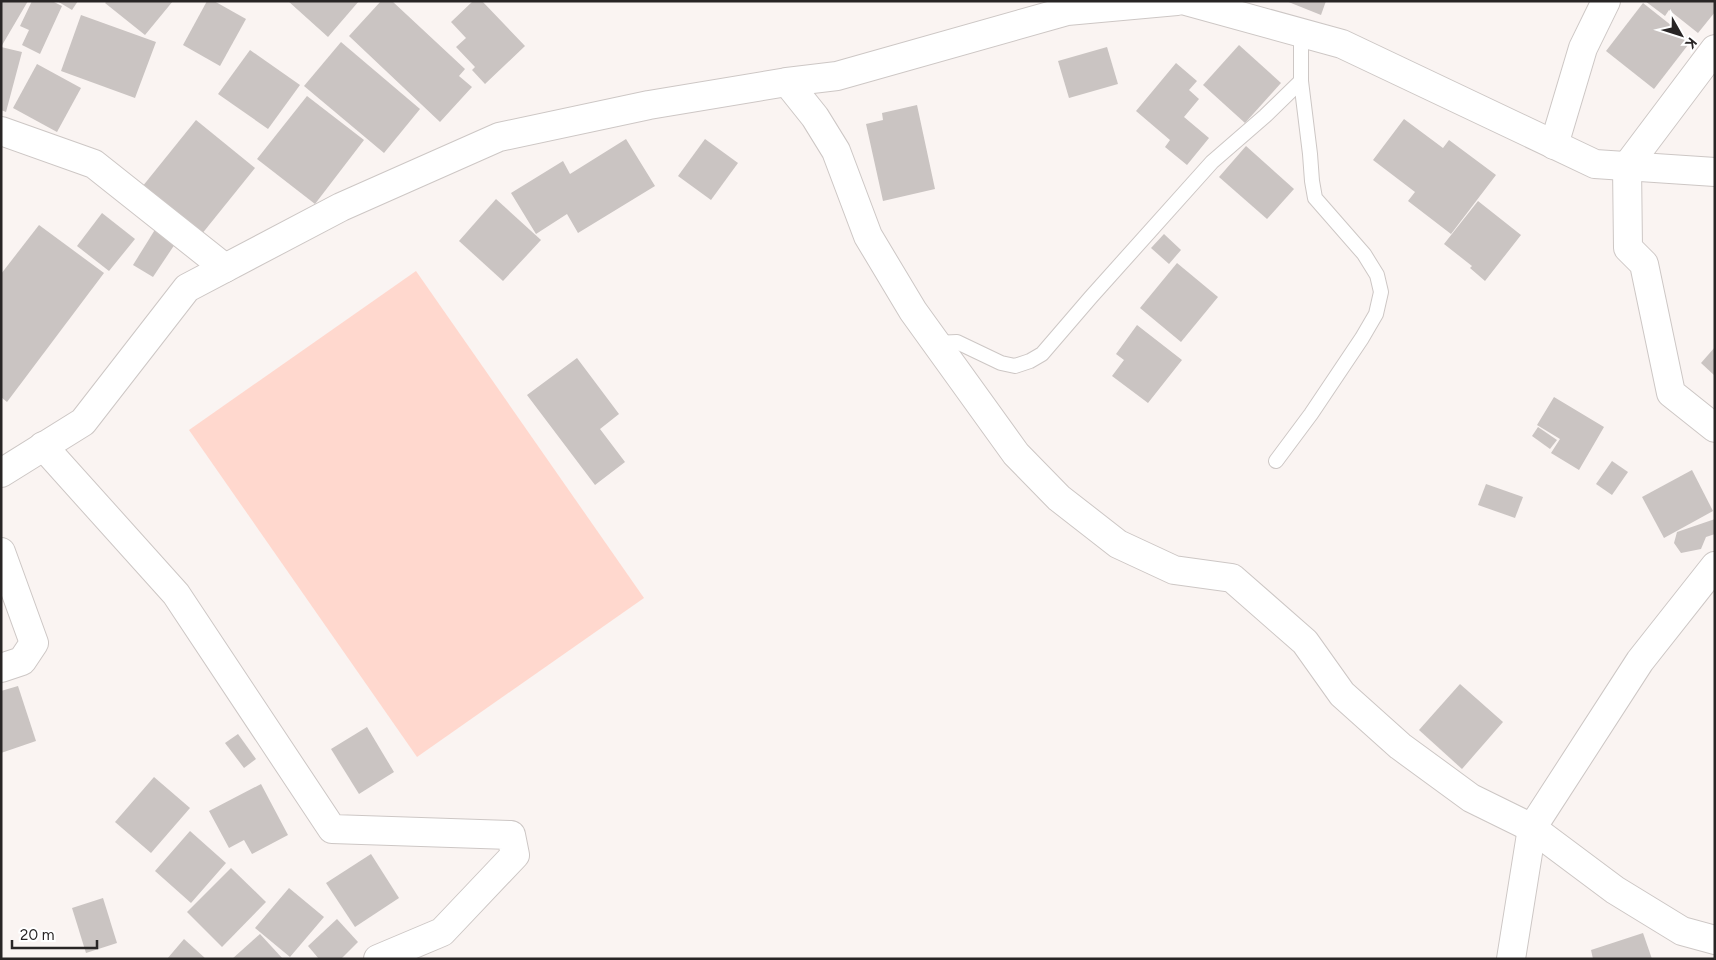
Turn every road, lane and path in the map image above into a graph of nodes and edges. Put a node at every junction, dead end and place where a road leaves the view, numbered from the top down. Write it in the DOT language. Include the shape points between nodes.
graph roads {
  1 [pos="1177,1"];
  2 [pos="1186,1"];
  3 [pos="1606,1"];
  4 [pos="1301,33"];
  5 [pos="1715,49"];
  6 [pos="1301,81"];
  7 [pos="787,82"];
  8 [pos="1,131"];
  9 [pos="1554,145"];
  10 [pos="1627,166"];
  11 [pos="1715,172"];
  12 [pos="225,268"];
  13 [pos="936,343"];
  14 [pos="1715,428"];
  15 [pos="43,446"];
  16 [pos="1276,461"];
  17 [pos="1,473"];
  18 [pos="1,552"];
  19 [pos="1715,566"];
  20 [pos="1,668"];
  21 [pos="1532,828"];
  22 [pos="1715,940"];
  23 [pos="378,959"];
  24 [pos="1511,959"];
  1 -- 7 [label="street" via="1067,11 837,76"];
  2 -- 4 [label="street"];
  3 -- 9 [label="street" via="1583,48"];
  4 -- 6 [label="lane"];
  4 -- 9 [label="street" via="1342,44"];
  5 -- 10 [label="street"];
  6 -- 13 [label="lane" via="1212,162 1042,354 1015,366 957,342"];
  6 -- 16 [label="lane" via="1316,198 1364,254 1377,275 1381,292 1376,314 1362,338"];
  7 -- 12 [label="street" via="649,105 499,136 341,207"];
  7 -- 13 [label="street" via="815,117 836,151 868,236"];
  8 -- 12 [label="street" via="94,164"];
  9 -- 10 [label="street" via="1595,164"];
  10 -- 11 [label="street"];
  10 -- 14 [label="street" via="1628,248 1644,264 1671,393"];
  12 -- 15 [label="street" via="187,288 83,422"];
  13 -- 21 [label="street" via="1016,454 1059,498 1118,544 1174,570 1232,578 1305,642 1342,694 1400,746 1471,798"];
  15 -- 17 [label="street"];
  15 -- 23 [label="street" via="176,594 332,829 511,835 515,855 442,932"];
  18 -- 20 [label="street" via="34,643 22,661"];
  19 -- 21 [label="street" via="1640,662"];
  21 -- 22 [label="street" via="1615,890 1682,931"];
  21 -- 24 [label="street"];
}
